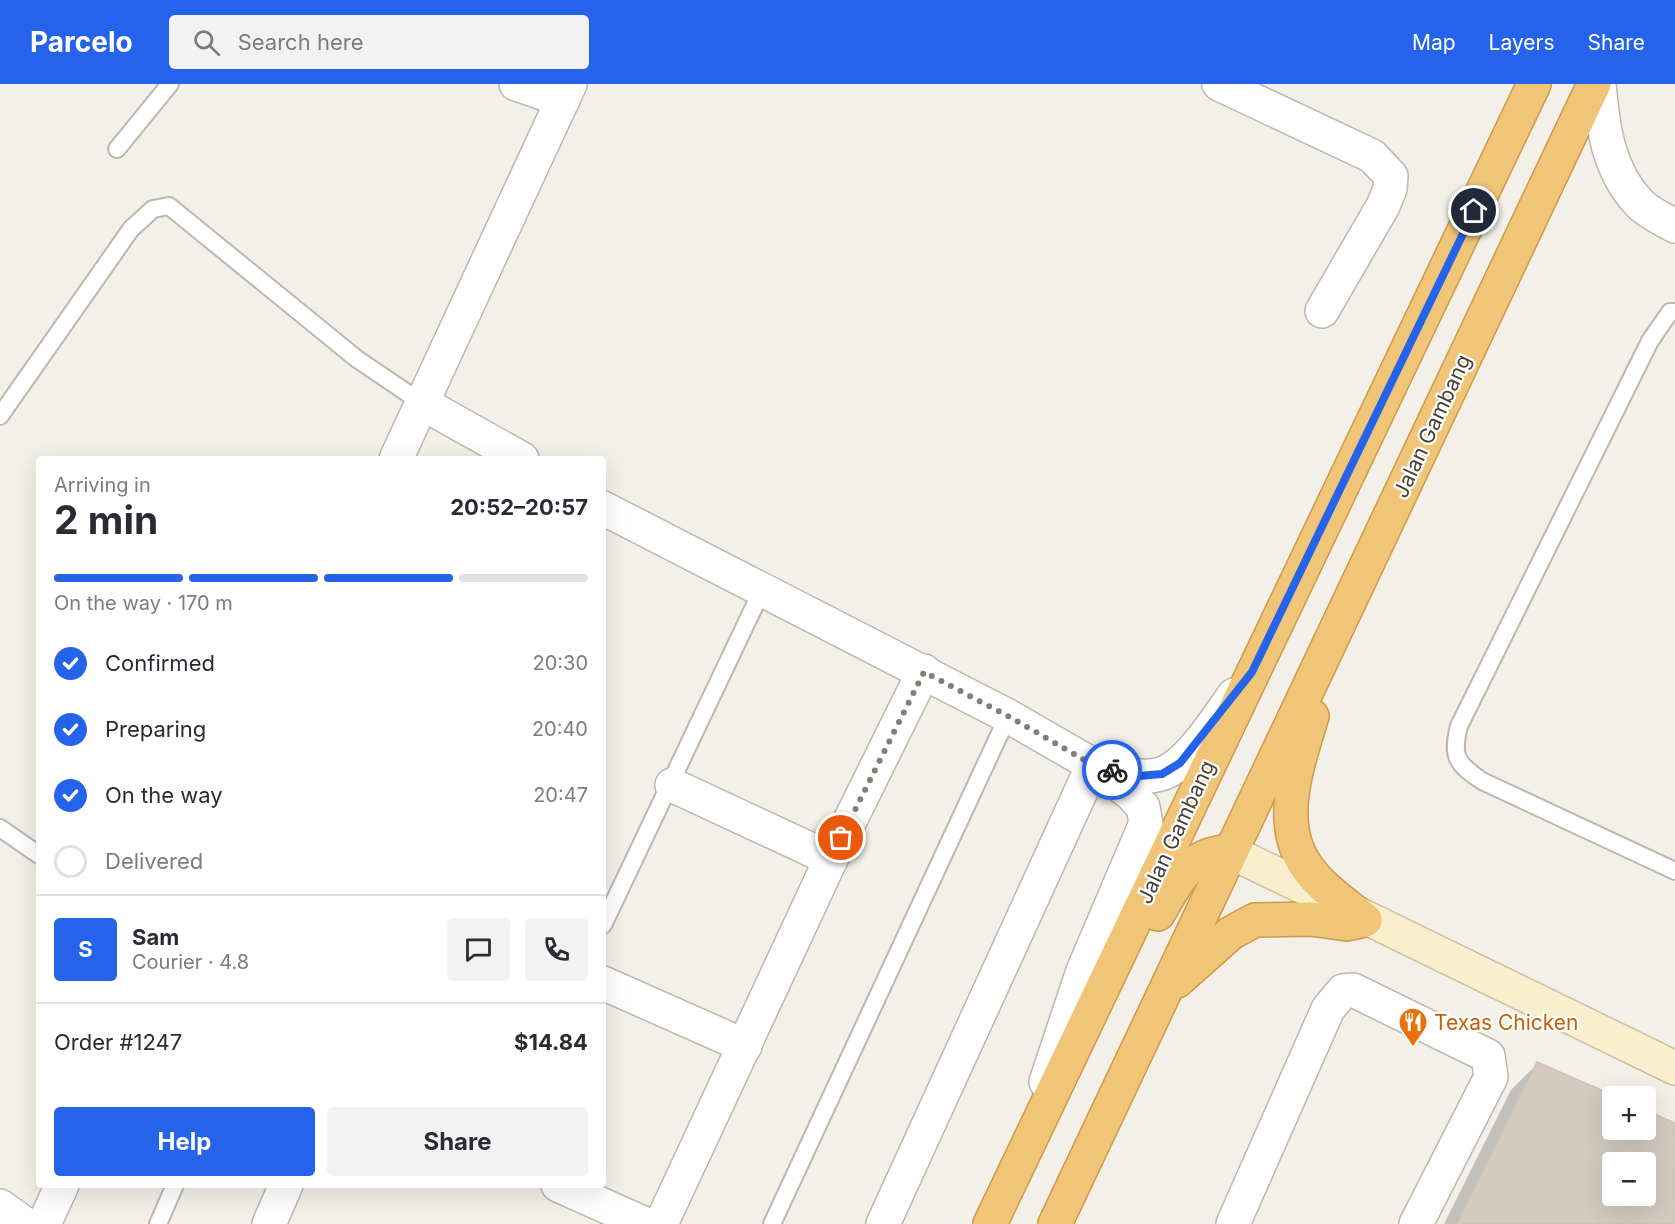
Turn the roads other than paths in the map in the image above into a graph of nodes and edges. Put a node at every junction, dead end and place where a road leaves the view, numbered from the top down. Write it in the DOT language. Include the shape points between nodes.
graph roads {
  1 [pos="170,84"];
  2 [pos="516,84"];
  3 [pos="1219,84"];
  4 [pos="1534,84"];
  5 [pos="1594,84"];
  6 [pos="1599,84"];
  7 [pos="567,92"];
  8 [pos="117,149"];
  9 [pos="1675,226"];
  10 [pos="1322,312"];
  11 [pos="1675,312"];
  12 [pos="422,404"];
  13 [pos="0,416"];
  14 [pos="508,455"];
  15 [pos="397,456"];
  16 [pos="606,512"];
  17 [pos="763,588"];
  18 [pos="1346,607"];
  19 [pos="924,672"];
  20 [pos="1252,672"];
  21 [pos="1008,716"];
  22 [pos="1093,765"];
  23 [pos="672,785"];
  24 [pos="0,828"];
  25 [pos="1231,852"];
  26 [pos="36,853"];
  27 [pos="831,859"];
  28 [pos="1675,871"];
  29 [pos="606,920"];
  30 [pos="1365,920"];
  31 [pos="606,983"];
  32 [pos="1163,994"];
  33 [pos="744,1046"];
  34 [pos="1675,1068"];
  35 [pos="1019,1163"];
  36 [pos="61,1188"];
  37 [pos="174,1188"];
  38 [pos="285,1188"];
  39 [pos="565,1188"];
  40 [pos="0,1206"];
  41 [pos="25,1224"];
  42 [pos="45,1224"];
  43 [pos="158,1224"];
  44 [pos="269,1224"];
  45 [pos="645,1224"];
  46 [pos="661,1224"];
  47 [pos="772,1224"];
  48 [pos="883,1224"];
  49 [pos="990,1224"];
  50 [pos="1055,1224"];
  51 [pos="1233,1224"];
  52 [pos="1416,1224"];
  1 -- 8 [label="lane"];
  2 -- 7 [label="street"];
  3 -- 10 [label="street" via="1372,156 1391,176 1383,206"];
  4 -- 20 [label="highway, Jalan Gambang"];
  5 -- 18 [label="highway, Jalan Gambang"];
  6 -- 9 [label="street" via="1608,150 1623,184 1641,206"];
  7 -- 12 [label="street"];
  11 -- 28 [label="lane" via="1670,312 1650,340 1459,726 1454,747 1461,767 1482,781"];
  12 -- 13 [label="lane" via="357,359 169,206 153,209 131,229"];
  12 -- 14 [label="street"];
  12 -- 15 [label="street"];
  16 -- 17 [label="street"];
  17 -- 19 [label="street"];
  17 -- 23 [label="lane"];
  18 -- 25 [label="highway, Jalan Gambang"];
  18 -- 30 [label="highway" via="1299,762 1292,792 1292,827 1307,868"];
  19 -- 21 [label="street"];
  19 -- 27 [label="street"];
  20 -- 22 [label="street" via="1187,755 1162,774 1139,776"];
  20 -- 35 [label="highway, Jalan Gambang"];
  21 -- 22 [label="street"];
  21 -- 47 [label="lane"];
  22 -- 35 [label="street" via="1143,807 1146,824 1083,971"];
  22 -- 48 [label="street"];
  23 -- 27 [label="street"];
  23 -- 29 [label="lane"];
  24 -- 26 [label="lane"];
  25 -- 30 [label="street"];
  25 -- 32 [label="highway, Jalan Gambang"];
  25 -- 35 [label="highway" via="1206,855 1190,864 1178,879"];
  27 -- 33 [label="street"];
  30 -- 32 [label="highway" via="1347,924 1311,919 1255,920 1206,953"];
  30 -- 34 [label="street"];
  31 -- 33 [label="street"];
  32 -- 50 [label="highway, Jalan Gambang"];
  33 -- 46 [label="street"];
  35 -- 49 [label="highway, Jalan Gambang"];
  36 -- 42 [label="street"];
  37 -- 43 [label="lane"];
  38 -- 44 [label="street"];
  39 -- 45 [label="street"];
  40 -- 41 [label="street"];
  51 -- 52 [label="street" via="1328,1010 1343,991 1353,990 1488,1056 1491,1077"];
}
